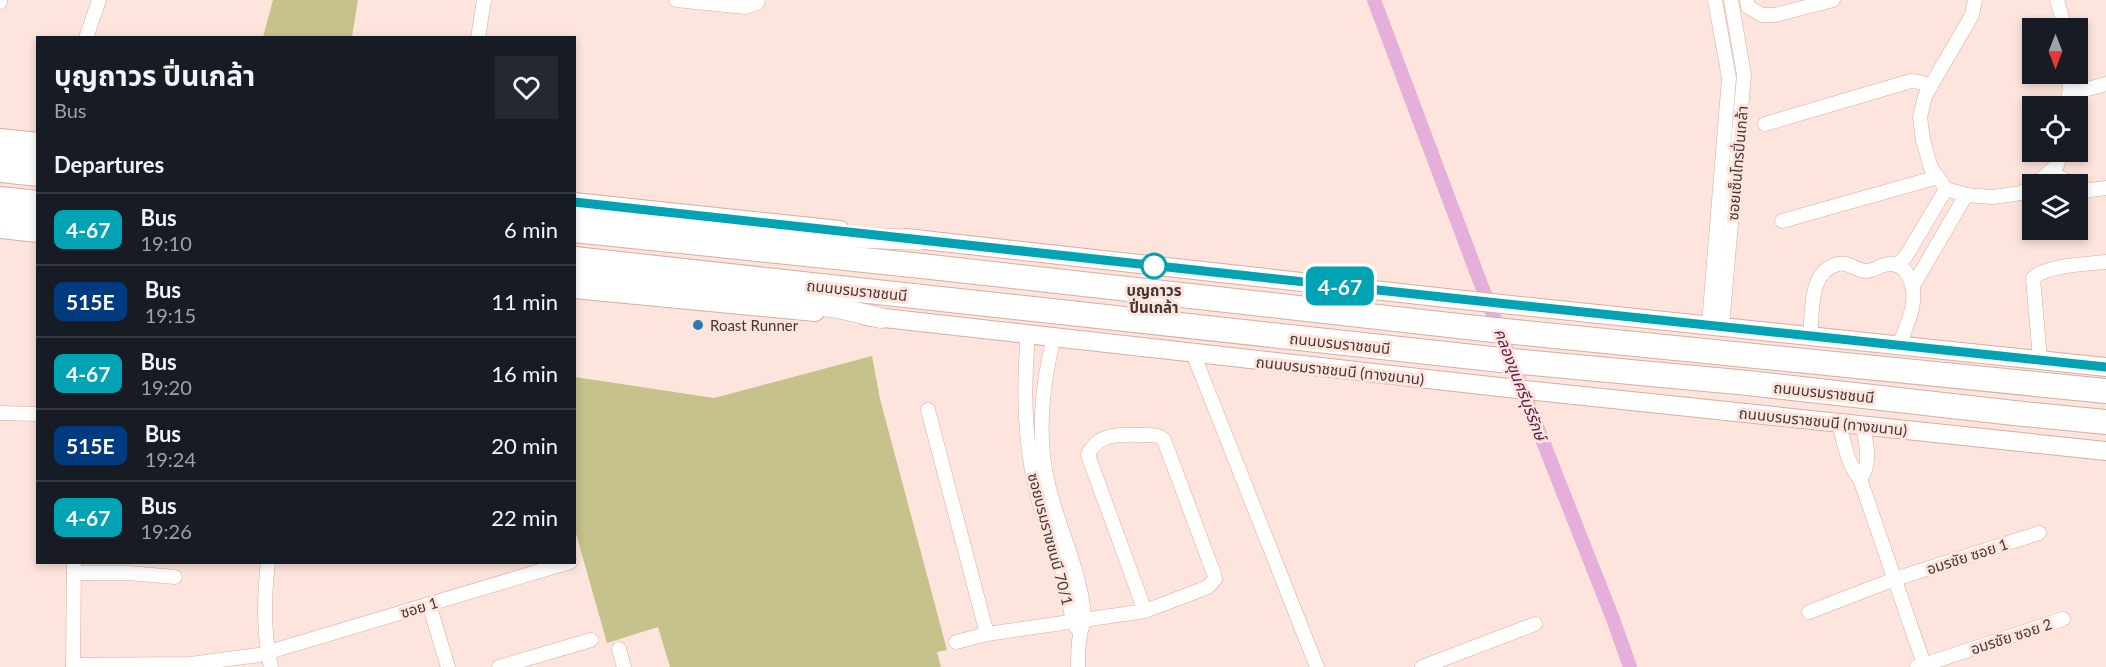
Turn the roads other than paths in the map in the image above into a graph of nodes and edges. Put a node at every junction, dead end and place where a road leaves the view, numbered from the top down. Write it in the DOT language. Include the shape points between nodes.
graph roads {
  1 [pos="99,0"];
  2 [pos="484,0"];
  3 [pos="676,0"];
  4 [pos="758,0"];
  5 [pos="1715,0"];
  6 [pos="1731,0"];
  7 [pos="1747,0"];
  8 [pos="1833,0"];
  9 [pos="1975,0"];
  10 [pos="2057,0"];
  11 [pos="2063,18"];
  12 [pos="87,36"];
  13 [pos="478,36"];
  14 [pos="2106,84"];
  15 [pos="1931,86"];
  16 [pos="2078,96"];
  17 [pos="1765,124"];
  18 [pos="0,138"];
  19 [pos="36,142"];
  20 [pos="0,154"];
  21 [pos="36,158"];
  22 [pos="2059,162"];
  23 [pos="0,170"];
  24 [pos="2051,172"];
  25 [pos="36,174"];
  26 [pos="2049,174"];
  27 [pos="2054,174"];
  28 [pos="1938,177"];
  29 [pos="2106,188"];
  30 [pos="1946,189"];
  31 [pos="2088,190"];
  32 [pos="2022,192"];
  33 [pos="1966,195"];
  34 [pos="0,199"];
  35 [pos="36,203"];
  36 [pos="0,216"];
  37 [pos="577,216"];
  38 [pos="36,220"];
  39 [pos="1782,221"];
  40 [pos="0,229"];
  41 [pos="36,233"];
  42 [pos="754,233"];
  43 [pos="919,240"];
  44 [pos="576,260"];
  45 [pos="2106,262"];
  46 [pos="1898,265"];
  47 [pos="922,266"];
  48 [pos="576,276"];
  49 [pos="1913,286"];
  50 [pos="576,289"];
  51 [pos="724,293"];
  52 [pos="912,296"];
  53 [pos="881,318"];
  54 [pos="1715,325"];
  55 [pos="1028,334"];
  56 [pos="1810,335"];
  57 [pos="1054,338"];
  58 [pos="1899,345"];
  59 [pos="1193,353"];
  60 [pos="2040,359"];
  61 [pos="2106,367"];
  62 [pos="1025,380"];
  63 [pos="1044,382"];
  64 [pos="2106,391"];
  65 [pos="928,410"];
  66 [pos="0,413"];
  67 [pos="36,414"];
  68 [pos="2106,422"];
  69 [pos="1839,423"];
  70 [pos="1863,426"];
  71 [pos="2106,451"];
  72 [pos="1860,478"];
  73 [pos="2039,533"];
  74 [pos="268,564"];
  75 [pos="563,564"];
  76 [pos="74,568"];
  77 [pos="175,577"];
  78 [pos="1895,579"];
  79 [pos="429,604"];
  80 [pos="1145,611"];
  81 [pos="1809,612"];
  82 [pos="2063,619"];
  83 [pos="1078,621"];
  84 [pos="1535,624"];
  85 [pos="987,634"];
  86 [pos="591,640"];
  87 [pos="956,642"];
  88 [pos="619,649"];
  89 [pos="268,652"];
  90 [pos="73,666"];
  91 [pos="1922,666"];
  92 [pos="271,667"];
  93 [pos="448,667"];
  94 [pos="499,667"];
  95 [pos="624,667"];
  96 [pos="1077,667"];
  97 [pos="1317,667"];
  98 [pos="1422,667"];
  1 -- 12 [label="street"];
  2 -- 13 [label="street"];
  3 -- 4 [label="street" via="745,7"];
  5 -- 54 [label="street, ซอยเซ็นโทรปิ่นเกล้า" via="1729,78"];
  6 -- 54 [label="street, ซอยเซ็นโทรปิ่นเกล้า" via="1744,75"];
  7 -- 8 [label="street" via="1748,7 1762,15 1775,15"];
  9 -- 15 [label="street" via="1972,15"];
  10 -- 11 [label="street"];
  14 -- 16 [label="street"];
  15 -- 17 [label="street" via="1911,81"];
  15 -- 28 [label="street" via="1920,117 1931,168"];
  18 -- 19 [label="main road"];
  20 -- 21 [label="main road"];
  22 -- 24 [label="street"];
  23 -- 25 [label="highway"];
  24 -- 26 [label="street"];
  24 -- 27 [label="street"];
  28 -- 30 [label="street"];
  28 -- 39 [label="street"];
  29 -- 31 [label="street"];
  30 -- 33 [label="street"];
  30 -- 46 [label="street"];
  32 -- 33 [label="street" via="1993,197"];
  33 -- 49 [label="street"];
  34 -- 35 [label="highway"];
  36 -- 38 [label="main road"];
  37 -- 42 [label="main road"];
  37 -- 43 [label="main road"];
  37 -- 47 [label="highway, ถนนบรมราชชนนี"];
  40 -- 41 [label="main road"];
  42 -- 43 [label="main road"];
  42 -- 47 [label="main road" via="867,251"];
  43 -- 54 [label="main road"];
  44 -- 52 [label="highway, ถนนบรมราชชนนี"];
  45 -- 60 [label="street" via="2050,269 2033,278"];
  46 -- 49 [label="street" via="1907,272"];
  46 -- 56 [label="street" via="1863,271 1838,263 1824,271 1816,281"];
  47 -- 64 [label="highway, ถนนบรมราชชนนี"];
  48 -- 51 [label="main road"];
  49 -- 58 [label="street" via="1914,299"];
  50 -- 53 [label="main road, ถนนบรมราชชนนี (ทางขนาน)"];
  51 -- 52 [label="main road"];
  51 -- 53 [label="main road" via="838,308"];
  52 -- 68 [label="highway, ถนนบรมราชชนนี"];
  53 -- 55 [label="main road, ถนนบรมราชชนนี (ทางขนาน)"];
  54 -- 56 [label="main road"];
  55 -- 57 [label="main road, ถนนบรมราชชนนี (ทางขนาน)"];
  55 -- 62 [label="street, ซอยบรมราชชนนี 70/1"];
  56 -- 58 [label="main road"];
  57 -- 59 [label="main road, ถนนบรมราชชนนี (ทางขนาน)"];
  57 -- 63 [label="street, ซอยบรมราชชนนี 70/1"];
  58 -- 60 [label="main road"];
  59 -- 69 [label="main road, ถนนบรมราชชนนี (ทางขนาน)"];
  59 -- 97 [label="street"];
  60 -- 61 [label="main road"];
  62 -- 63 [label="street"];
  62 -- 83 [label="street, ซอยบรมราชชนนี 70/1" via="1032,472"];
  63 -- 83 [label="street, ซอยบรมราชชนนี 70/1" via="1041,420 1048,484 1070,554"];
  65 -- 85 [label="street"];
  66 -- 67 [label="street"];
  69 -- 70 [label="main road, ถนนบรมราชชนนี (ทางขนาน)"];
  69 -- 72 [label="street" via="1850,462"];
  70 -- 71 [label="main road, ถนนบรมราชชนนี (ทางขนาน)"];
  70 -- 72 [label="street" via="1868,464"];
  72 -- 78 [label="street"];
  73 -- 78 [label="street, อมรชัย ซอย 1"];
  74 -- 89 [label="street" via="264,597"];
  75 -- 79 [label="street, ซอย 1"];
  76 -- 77 [label="street"];
  76 -- 90 [label="street"];
  78 -- 81 [label="street, อมรชัย ซอย 1"];
  78 -- 91 [label="street"];
  79 -- 89 [label="street, ซอย 1"];
  79 -- 93 [label="street"];
  80 -- 80 [label="street" via="1088,455 1097,443 1113,435 1155,436 1164,440 1215,579 1208,587"];
  80 -- 83 [label="street"];
  82 -- 91 [label="street, อมรชัย ซอย 2"];
  83 -- 85 [label="street"];
  83 -- 96 [label="street, ซอยบรมราชชนนี 70/1"];
  84 -- 98 [label="street"];
  85 -- 87 [label="street"];
  86 -- 94 [label="street"];
  88 -- 95 [label="street"];
  89 -- 90 [label="street, ซอย 1" via="190,664"];
  89 -- 92 [label="street"];
}
